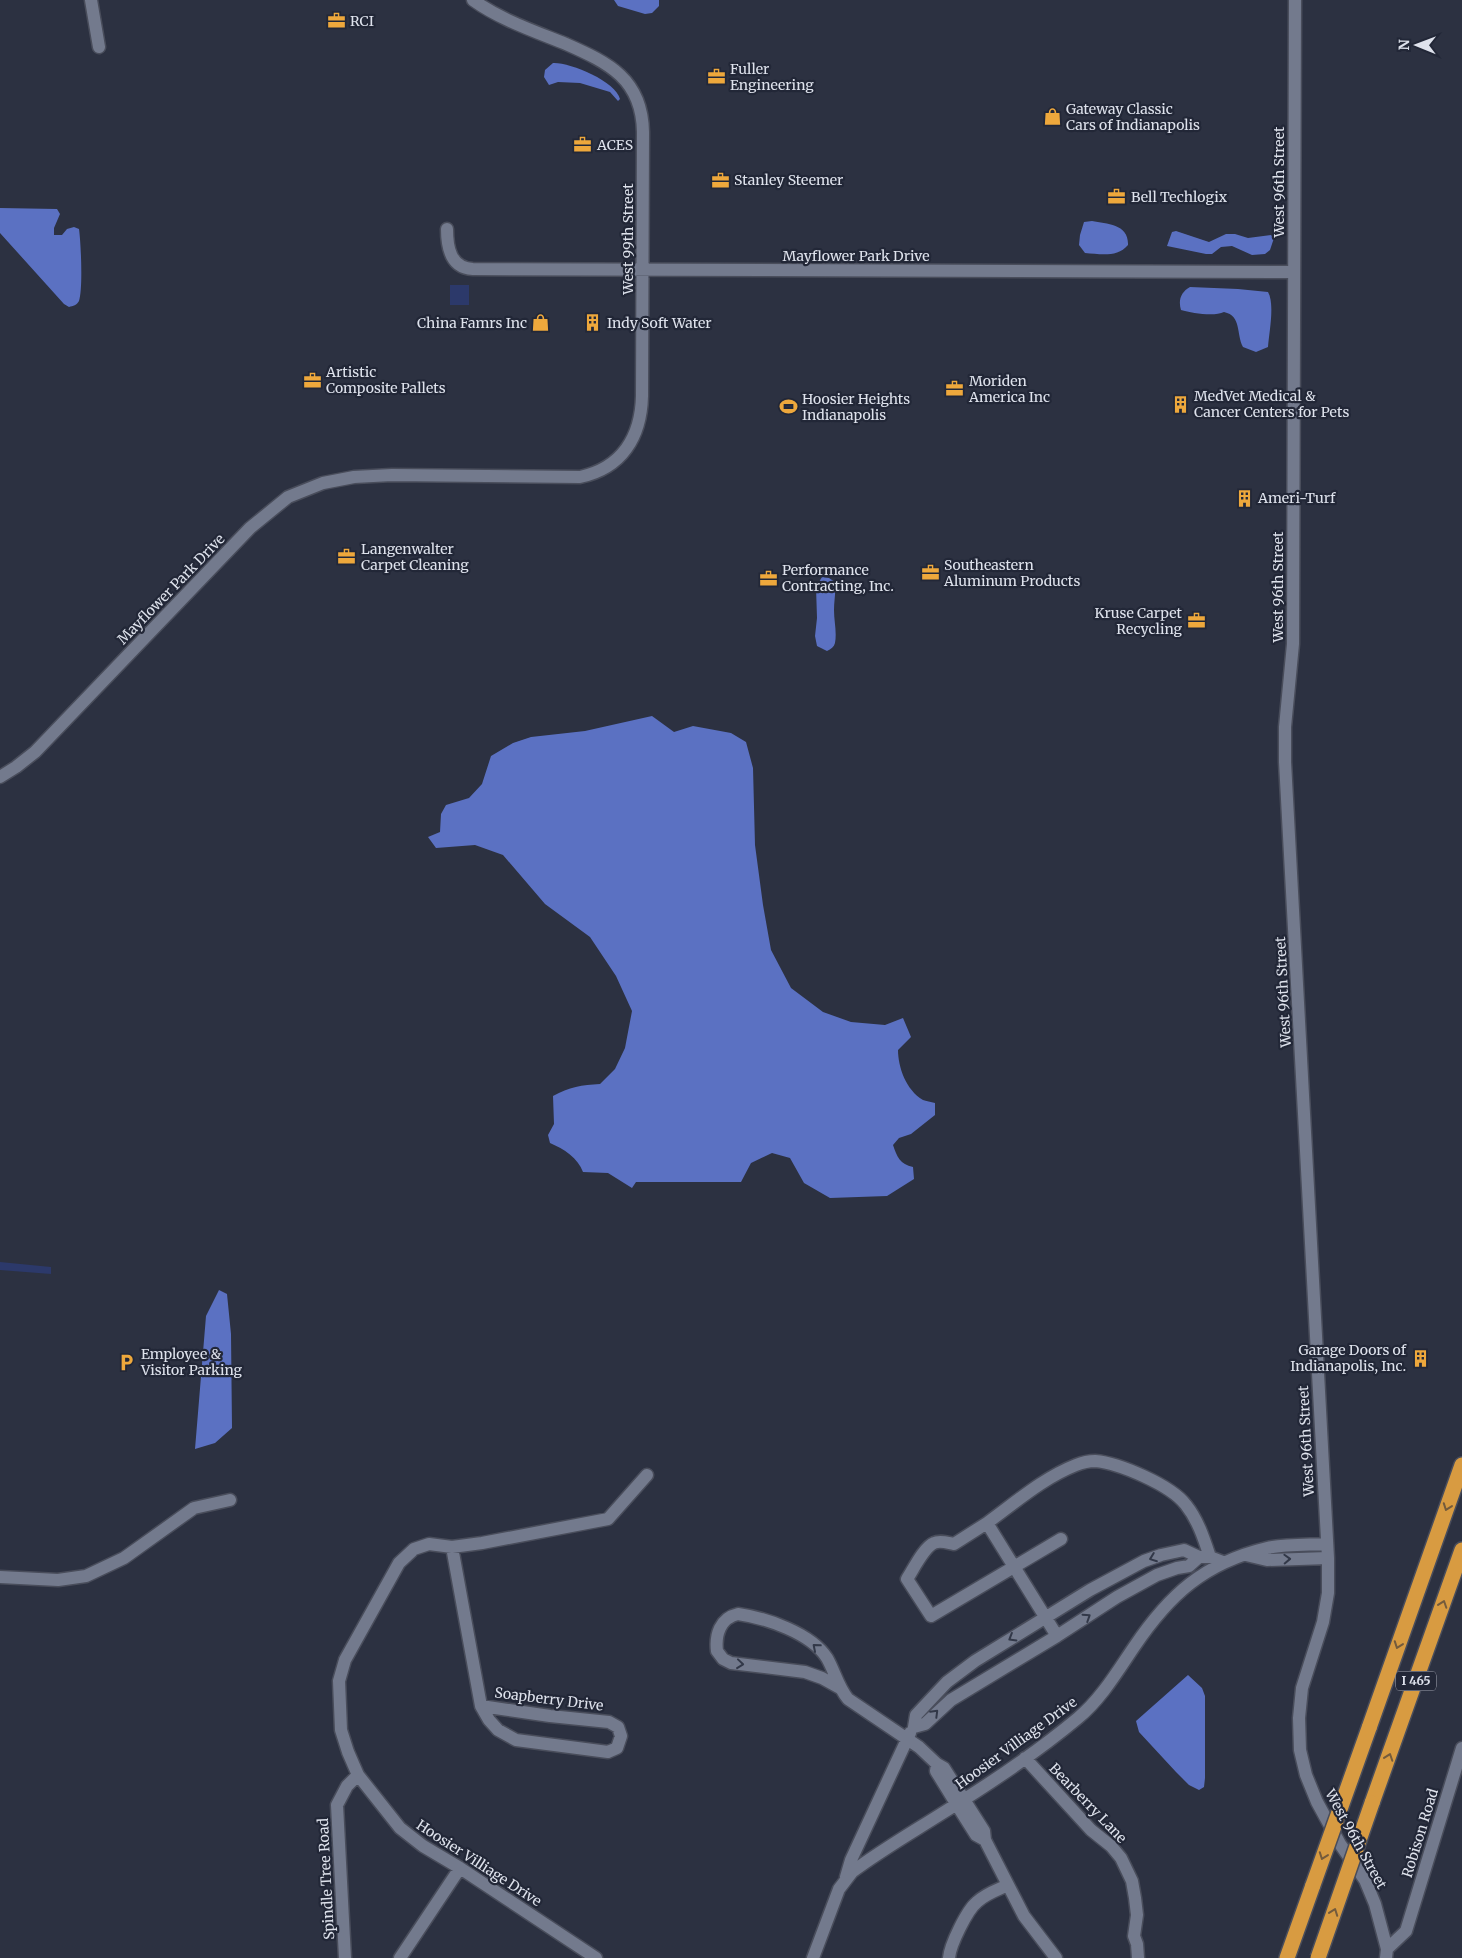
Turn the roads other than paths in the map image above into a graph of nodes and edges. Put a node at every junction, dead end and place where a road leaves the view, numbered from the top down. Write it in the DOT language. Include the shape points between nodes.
graph roads {
  1 [pos="91,0"];
  2 [pos="473,0"];
  3 [pos="1295,0"];
  4 [pos="99,47"];
  5 [pos="447,229"];
  6 [pos="643,269"];
  7 [pos="1294,272"];
  8 [pos="392,475"];
  9 [pos="0,777"];
  10 [pos="1462,1464"];
  11 [pos="647,1475"];
  12 [pos="230,1500"];
  13 [pos="987,1523"];
  14 [pos="1061,1539"];
  15 [pos="1327,1544"];
  16 [pos="452,1547"];
  17 [pos="1462,1550"];
  18 [pos="1246,1555"];
  19 [pos="1204,1557"];
  20 [pos="1328,1558"];
  21 [pos="1223,1562"];
  22 [pos="1014,1567"];
  23 [pos="0,1577"];
  24 [pos="1045,1619"];
  25 [pos="1057,1636"];
  26 [pos="840,1688"];
  27 [pos="481,1706"];
  28 [pos="914,1727"];
  29 [pos="907,1739"];
  30 [pos="1462,1748"];
  31 [pos="1025,1758"];
  32 [pos="358,1775"];
  33 [pos="961,1802"];
  34 [pos="460,1868"];
  35 [pos="844,1881"];
  36 [pos="1008,1885"];
  37 [pos="1387,1954"];
  38 [pos="345,1958"];
  39 [pos="400,1958"];
  40 [pos="596,1958"];
  41 [pos="814,1958"];
  42 [pos="949,1958"];
  43 [pos="1056,1958"];
  44 [pos="1138,1958"];
  45 [pos="1287,1958"];
  46 [pos="1318,1958"];
  1 -- 4 [label="street"];
  2 -- 6 [label="street, West 99th Street" via="503,18 598,58 618,71 629,84 637,99 643,124"];
  3 -- 7 [label="street, West 96th Street"];
  5 -- 6 [label="street, Mayflower Park Drive" via="450,253 456,263 467,268"];
  6 -- 7 [label="street, Mayflower Park Drive"];
  6 -- 8 [label="street, West 99th Street" via="642,412 636,433 616,460 594,473 574,477"];
  7 -- 15 [label="street, West 96th Street" via="1293,644 1285,762"];
  8 -- 9 [label="street, Mayflower Park Drive" via="354,476 323,483 288,497 250,528 35,752"];
  10 -- 45 [label="highway, I 465, one-way, bridge"];
  11 -- 16 [label="street, Hoosier Villiage Drive" via="608,1519"];
  12 -- 23 [label="street" via="194,1508 124,1558 86,1576 58,1580"];
  13 -- 19 [label="street" via="1044,1481 1078,1464 1094,1461 1163,1484 1186,1504 1200,1528"];
  13 -- 22 [label="street"];
  13 -- 22 [label="street" via="954,1544 934,1543 907,1579 931,1616"];
  14 -- 22 [label="street"];
  15 -- 18 [label="street, Hoosier Villiage Drive" via="1268,1548"];
  15 -- 20 [label="street, West 96th Street"];
  16 -- 27 [label="street, Soapberry Drive"];
  16 -- 32 [label="street, Hoosier Villiage Drive" via="421,1545 406,1555 345,1660 339,1681 340,1718 343,1740"];
  46 -- 17 [label="highway, I 465, one-way, bridge"];
  18 -- 20 [label="street, Hoosier Villiage Drive, one-way" via="1267,1560"];
  18 -- 21 [label="street, Hoosier Villiage Drive"];
  19 -- 21 [label="street"];
  19 -- 24 [label="street, one-way" via="1184,1550 1161,1555 1090,1590"];
  25 -- 19 [label="street, one-way" via="1157,1575 1189,1566"];
  20 -- 37 [label="street, West 96th Street" via="1328,1593 1323,1622 1302,1688 1298,1718 1300,1750 1317,1802 1365,1880 1375,1904"];
  21 -- 31 [label="street, Hoosier Villiage Drive" via="1172,1598 1155,1616 1095,1702"];
  22 -- 24 [label="street"];
  24 -- 25 [label="street"];
  24 -- 28 [label="street, one-way" via="975,1661 947,1682 916,1715"];
  28 -- 25 [label="street, one-way" via="925,1724 950,1700"];
  26 -- 26 [label="street, one-way" via="825,1655 794,1631 738,1614 726,1619 718,1631 716,1651 726,1661 805,1672"];
  26 -- 29 [label="street" via="852,1702"];
  27 -- 27 [label="street, Soapberry Drive" via="498,1730 516,1740 608,1752 617,1748 621,1736 618,1727 609,1722"];
  28 -- 29 [label="street"];
  29 -- 33 [label="street" via="944,1768"];
  29 -- 35 [label="street"];
  30 -- 37 [label="street, Robison Road" via="1406,1931"];
  31 -- 33 [label="street, Hoosier Villiage Drive"];
  31 -- 44 [label="street, Bearberry Lane" via="1121,1858 1132,1881 1135,1898 1134,1936"];
  32 -- 34 [label="street, Hoosier Villiage Drive" via="400,1828"];
  32 -- 38 [label="street, Spindle Tree Road" via="347,1786 337,1805"];
  33 -- 35 [label="street, Hoosier Villiage Drive" via="861,1865"];
  33 -- 36 [label="street" via="984,1831 985,1840"];
  34 -- 39 [label="street"];
  34 -- 40 [label="street, Hoosier Villiage Drive"];
  35 -- 41 [label="street, Hoosier Villiage Drive"];
  36 -- 42 [label="street" via="972,1906"];
  36 -- 43 [label="street" via="1029,1924"];
}
